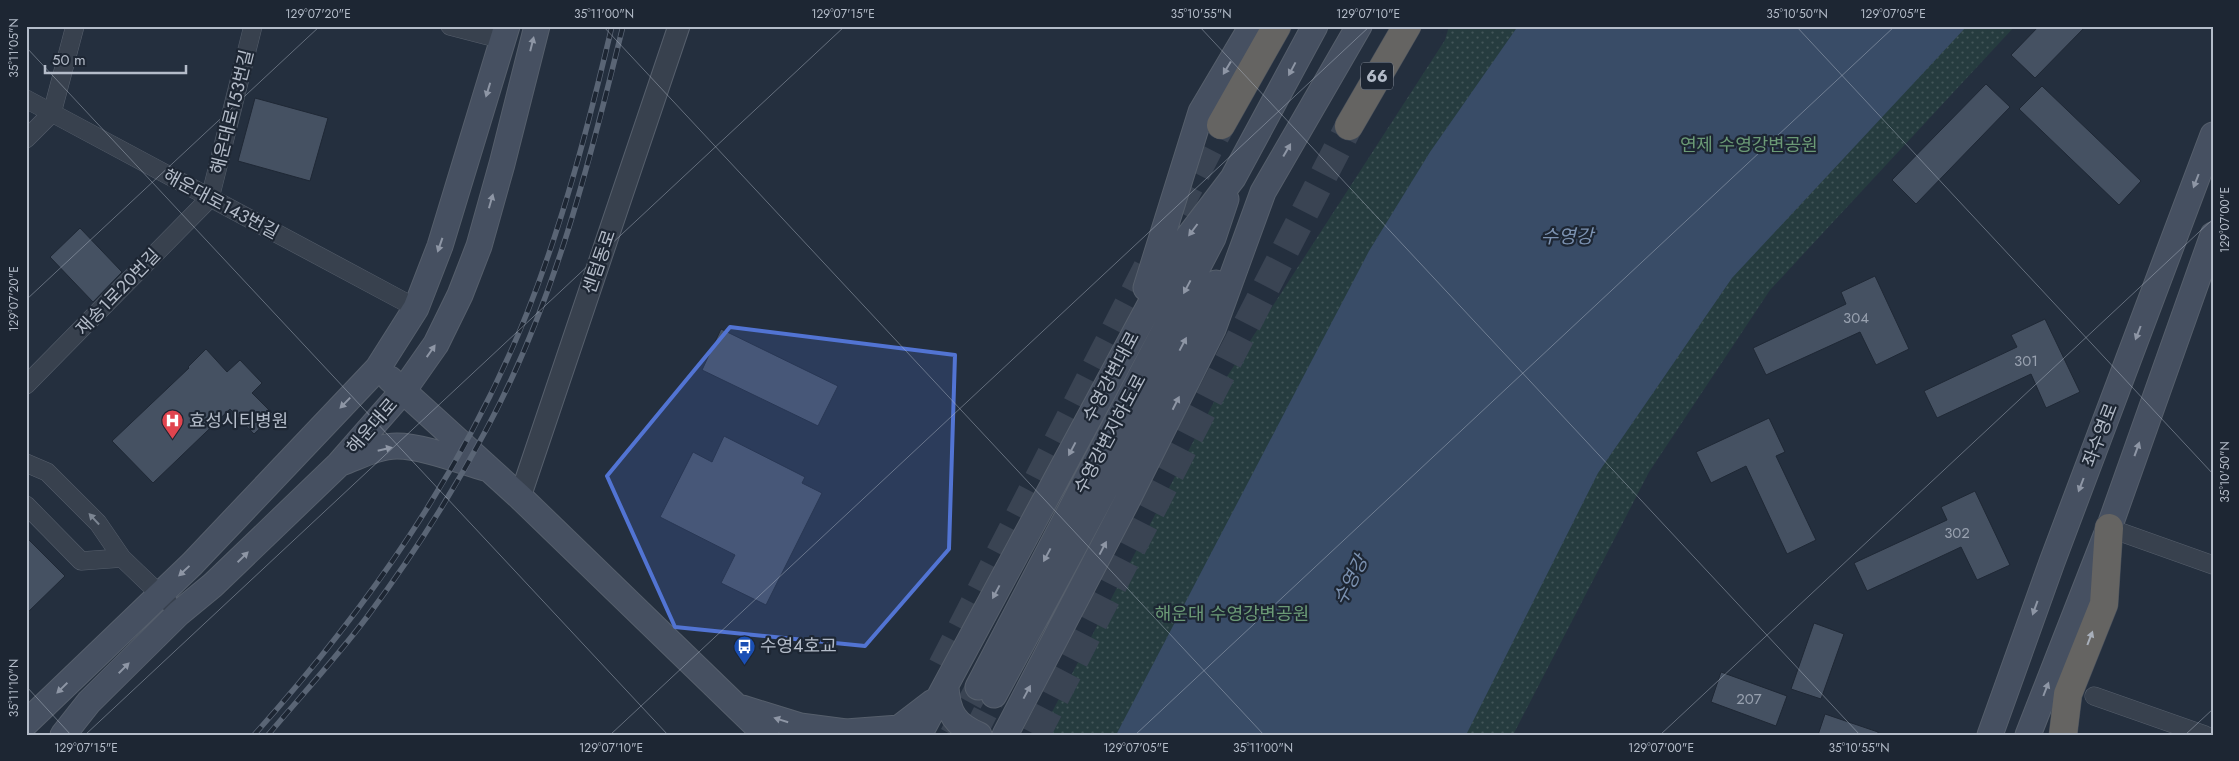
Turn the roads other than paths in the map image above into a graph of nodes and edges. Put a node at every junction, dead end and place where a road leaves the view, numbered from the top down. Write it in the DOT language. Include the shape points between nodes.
graph roads {
  1 [pos="75,26"];
  2 [pos="253,26"];
  3 [pos="450,26"];
  4 [pos="537,26"];
  5 [pos="679,26"];
  6 [pos="1252,26"];
  7 [pos="1277,26"];
  8 [pos="1315,26"];
  9 [pos="1359,26"];
  10 [pos="1407,26"];
  11 [pos="505,33"];
  12 [pos="26,99"];
  13 [pos="52,113"];
  14 [pos="1221,125"];
  15 [pos="1348,126"];
  16 [pos="2213,135"];
  17 [pos="26,139"];
  18 [pos="1234,178"];
  19 [pos="1263,192"];
  20 [pos="210,198"];
  21 [pos="2213,235"];
  22 [pos="2213,270"];
  23 [pos="2193,291"];
  24 [pos="416,308"];
  25 [pos="1128,345"];
  26 [pos="378,368"];
  27 [pos="26,385"];
  28 [pos="403,391"];
  29 [pos="26,463"];
  30 [pos="338,464"];
  31 [pos="490,469"];
  32 [pos="520,497"];
  33 [pos="26,505"];
  34 [pos="2109,528"];
  35 [pos="122,558"];
  36 [pos="2213,565"];
  37 [pos="160,593"];
  38 [pos="179,613"];
  39 [pos="943,692"];
  40 [pos="2094,696"];
  41 [pos="737,706"];
  42 [pos="30,712"];
  43 [pos="1000,734"];
  44 [pos="63,735"];
  45 [pos="766,735"];
  46 [pos="919,735"];
  47 [pos="979,735"];
  48 [pos="1990,735"];
  49 [pos="2028,735"];
  50 [pos="2063,735"];
  51 [pos="2205,735"];
  1 -- 13 [label="street"];
  2 -- 20 [label="street, 해운대로153번길"];
  3 -- 11 [label="street"];
  28 -- 4 [label="main road, 해운대로, one-way" via="436,344 460,295 478,246"];
  5 -- 32 [label="street, 센텀동로"];
  6 -- 25 [label="main road, one-way" via="1201,112"];
  7 -- 14 [label="highway"];
  8 -- 18 [label="main road, 수영강변대로, one-way"];
  19 -- 9 [label="main road, one-way"];
  10 -- 15 [label="highway, 66"];
  11 -- 24 [label="main road, 해운대로, one-way" via="440,246"];
  12 -- 13 [label="street, 해운대로143번길"];
  13 -- 17 [label="street"];
  13 -- 20 [label="street, 해운대로143번길"];
  16 -- 48 [label="main road, 좌수영로, one-way"];
  18 -- 19 [label="main road, 수영강변지하도로, one-way" via="1213,238 986,691"];
  18 -- 25 [label="main road, 수영강변대로, one-way" via="1182,245"];
  43 -- 19 [label="main road, one-way" via="1126,503 1213,329"];
  20 -- 24 [label="street, 해운대로143번길"];
  20 -- 27 [label="street, 재송1로20번길"];
  21 -- 23 [label="main road"];
  22 -- 23 [label="street"];
  34 -- 23 [label="main road, one-way"];
  24 -- 26 [label="main road, 해운대로"];
  25 -- 39 [label="main road, 수영강변대로, one-way"];
  26 -- 28 [label="main road"];
  26 -- 37 [label="main road, 해운대로, one-way" via="192,564"];
  28 -- 30 [label="main road, 해운대로"];
  28 -- 31 [label="main road"];
  35 -- 29 [label="street, one-way" via="98,523 47,472"];
  30 -- 31 [label="main road, one-way" via="397,446"];
  38 -- 30 [label="main road, 해운대로, one-way" via="213,585"];
  31 -- 32 [label="main road"];
  32 -- 41 [label="main road"];
  33 -- 35 [label="street" via="81,561"];
  34 -- 36 [label="street"];
  49 -- 34 [label="main road, one-way"];
  50 -- 34 [label="highway, one-way" via="2068,694 2104,604"];
  35 -- 37 [label="street"];
  37 -- 38 [label="street"];
  37 -- 42 [label="main road, 해운대로, one-way"];
  44 -- 38 [label="main road, 해운대로, one-way" via="89,702"];
  39 -- 41 [label="main road, one-way" via="899,728 846,732 800,726"];
  39 -- 46 [label="main road, 수영강변대로"];
  39 -- 47 [label="main road" via="948,707 964,728"];
  40 -- 51 [label="street"];
  41 -- 45 [label="main road"];
}
